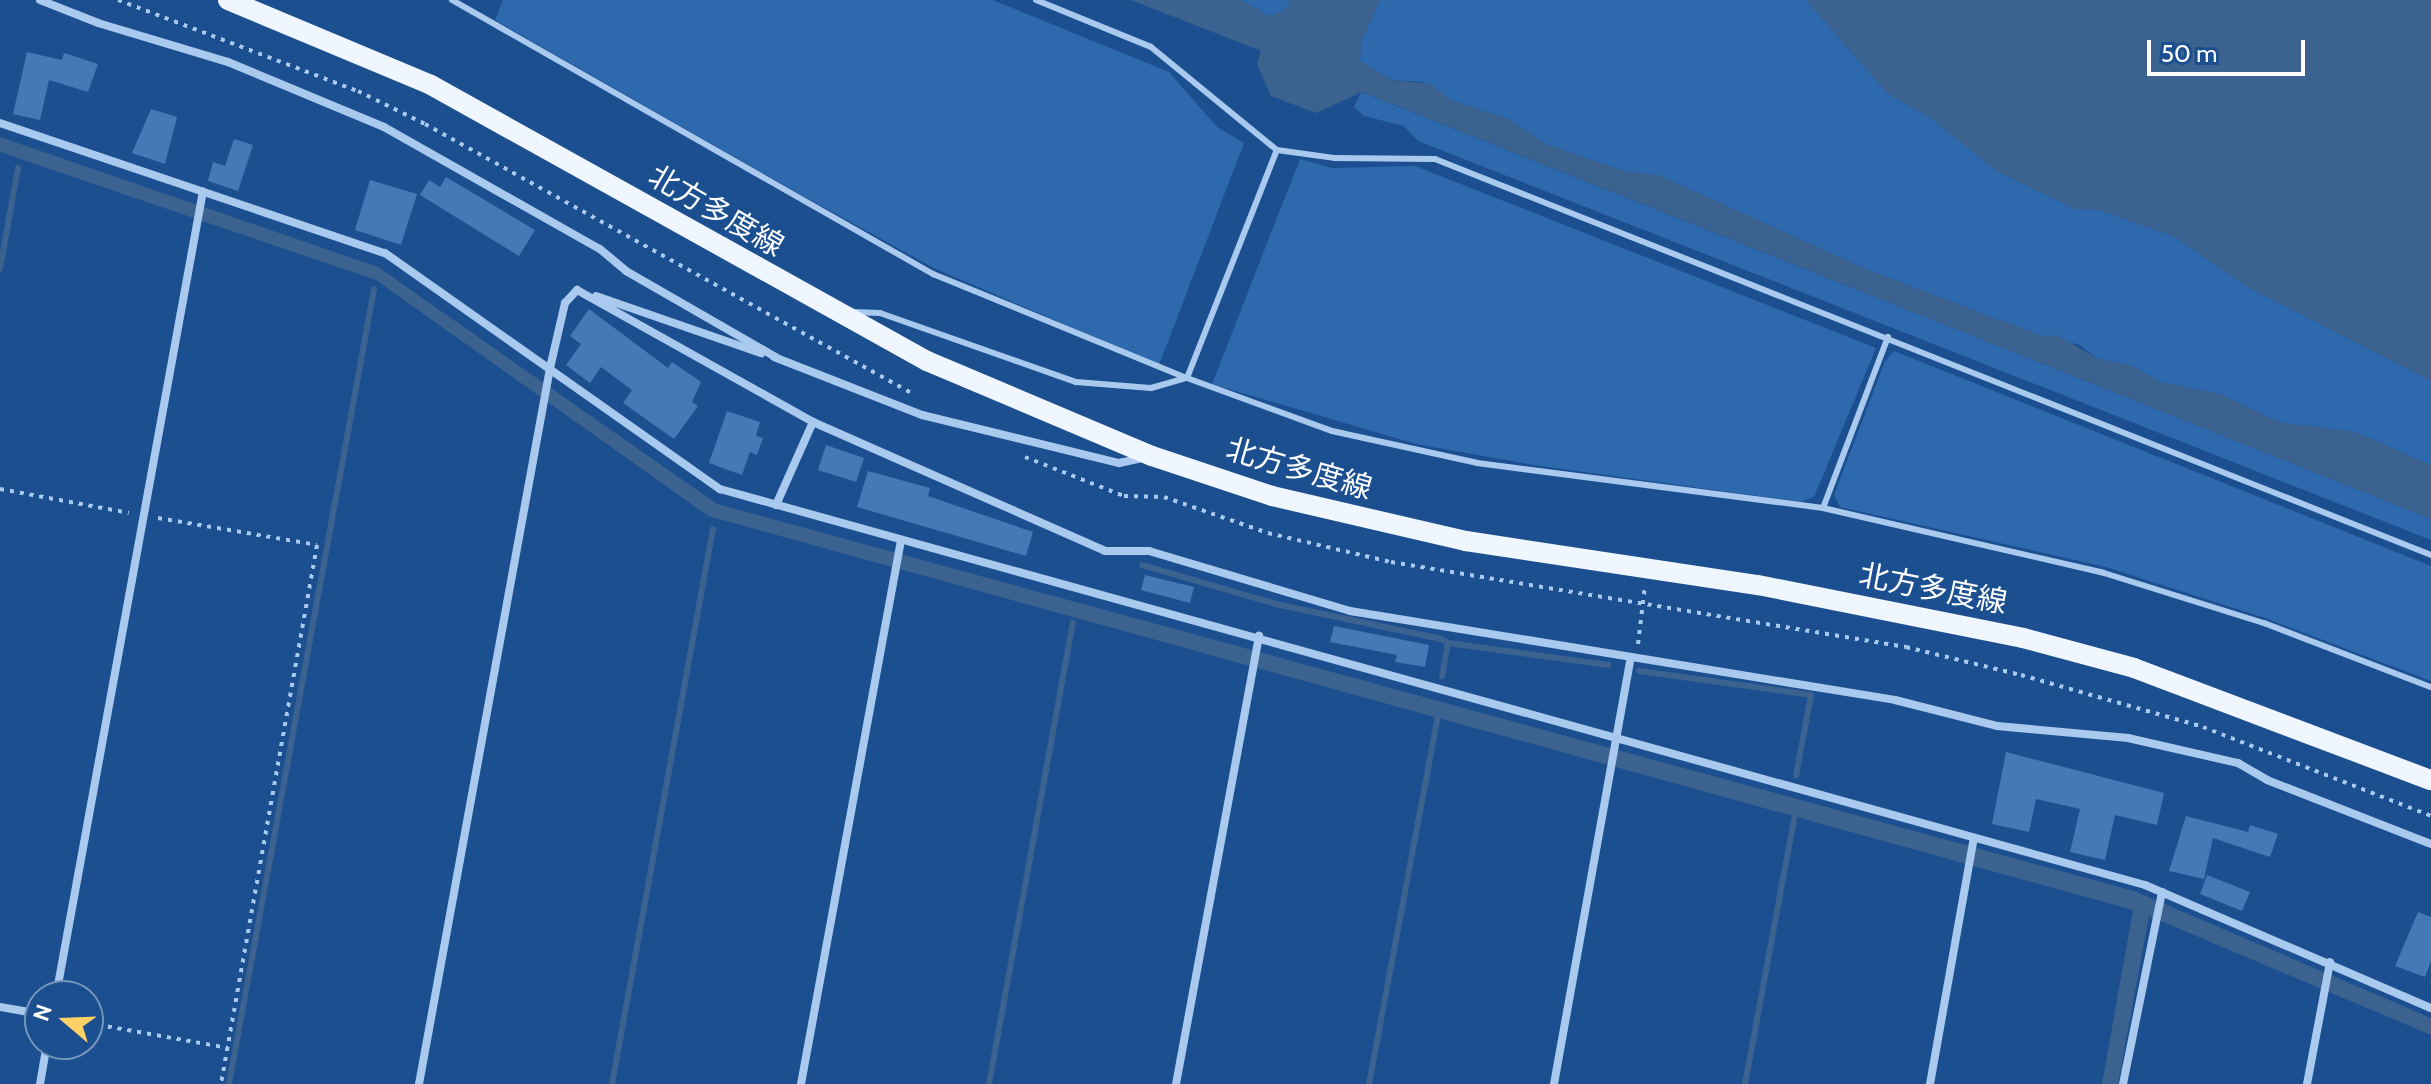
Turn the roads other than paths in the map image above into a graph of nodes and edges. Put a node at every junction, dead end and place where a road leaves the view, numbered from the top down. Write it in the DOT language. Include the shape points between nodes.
graph roads {
  1 [pos="40,0"];
  2 [pos="228,0"];
  3 [pos="452,0"];
  4 [pos="1036,0"];
  5 [pos="0,123"];
  6 [pos="1277,150"];
  7 [pos="202,195"];
  8 [pos="577,290"];
  9 [pos="831,311"];
  10 [pos="1888,337"];
  11 [pos="777,358"];
  12 [pos="550,368"];
  13 [pos="1187,378"];
  14 [pos="813,422"];
  15 [pos="1152,456"];
  16 [pos="776,505"];
  17 [pos="1823,508"];
  18 [pos="900,543"];
  19 [pos="2431,555"];
  20 [pos="1258,640"];
  21 [pos="1634,658"];
  22 [pos="2431,687"];
  23 [pos="1616,742"];
  24 [pos="2431,780"];
  25 [pos="1974,841"];
  26 [pos="2431,844"];
  27 [pos="2161,895"];
  28 [pos="2329,967"];
  29 [pos="59,980"];
  30 [pos="0,1007"];
  31 [pos="2431,1008"];
  32 [pos="24,1011"];
  33 [pos="44,1060"];
  34 [pos="40,1084"];
  35 [pos="419,1084"];
  36 [pos="801,1084"];
  37 [pos="1176,1084"];
  38 [pos="1554,1084"];
  39 [pos="1930,1084"];
  40 [pos="2123,1084"];
  41 [pos="2307,1084"];
  1 -- 11 [label="street" via="228,62 384,127 600,249 626,271"];
  2 -- 9 [label="main road, 北方多度線" via="431,85"];
  3 -- 13 [label="lane" via="933,274"];
  4 -- 6 [label="lane" via="1151,47"];
  5 -- 7 [label="street"];
  6 -- 10 [label="lane" via="1335,158 1435,159"];
  6 -- 13 [label="lane"];
  7 -- 12 [label="street" via="385,253"];
  7 -- 29 [label="street"];
  8 -- 11 [label="street"];
  8 -- 12 [label="street" via="565,303"];
  8 -- 14 [label="street"];
  9 -- 13 [label="lane" via="880,313 1076,382 1151,388"];
  9 -- 15 [label="main road, 北方多度線" via="1017,403"];
  10 -- 17 [label="lane"];
  10 -- 19 [label="lane"];
  11 -- 15 [label="street" via="922,415 1119,463"];
  12 -- 16 [label="street" via="720,489"];
  12 -- 35 [label="street"];
  13 -- 17 [label="lane" via="1332,431 1477,463"];
  14 -- 16 [label="street"];
  14 -- 21 [label="street" via="1105,551 1149,551 1350,611"];
  15 -- 24 [label="main road, 北方多度線" via="1356,518 1466,541 2023,638 2134,668"];
  16 -- 18 [label="street"];
  17 -- 22 [label="lane" via="2104,573 2264,623"];
  18 -- 20 [label="street"];
  18 -- 36 [label="street"];
  20 -- 23 [label="street"];
  20 -- 37 [label="street"];
  21 -- 23 [label="street"];
  21 -- 26 [label="street" via="1895,700 1997,726 2128,738 2218,758"];
  23 -- 25 [label="street"];
  23 -- 38 [label="street"];
  25 -- 27 [label="street"];
  25 -- 39 [label="street"];
  27 -- 28 [label="street"];
  27 -- 40 [label="street"];
  28 -- 31 [label="street"];
  28 -- 41 [label="street"];
  30 -- 32 [label="street"];
  33 -- 34 [label="street"];
}
